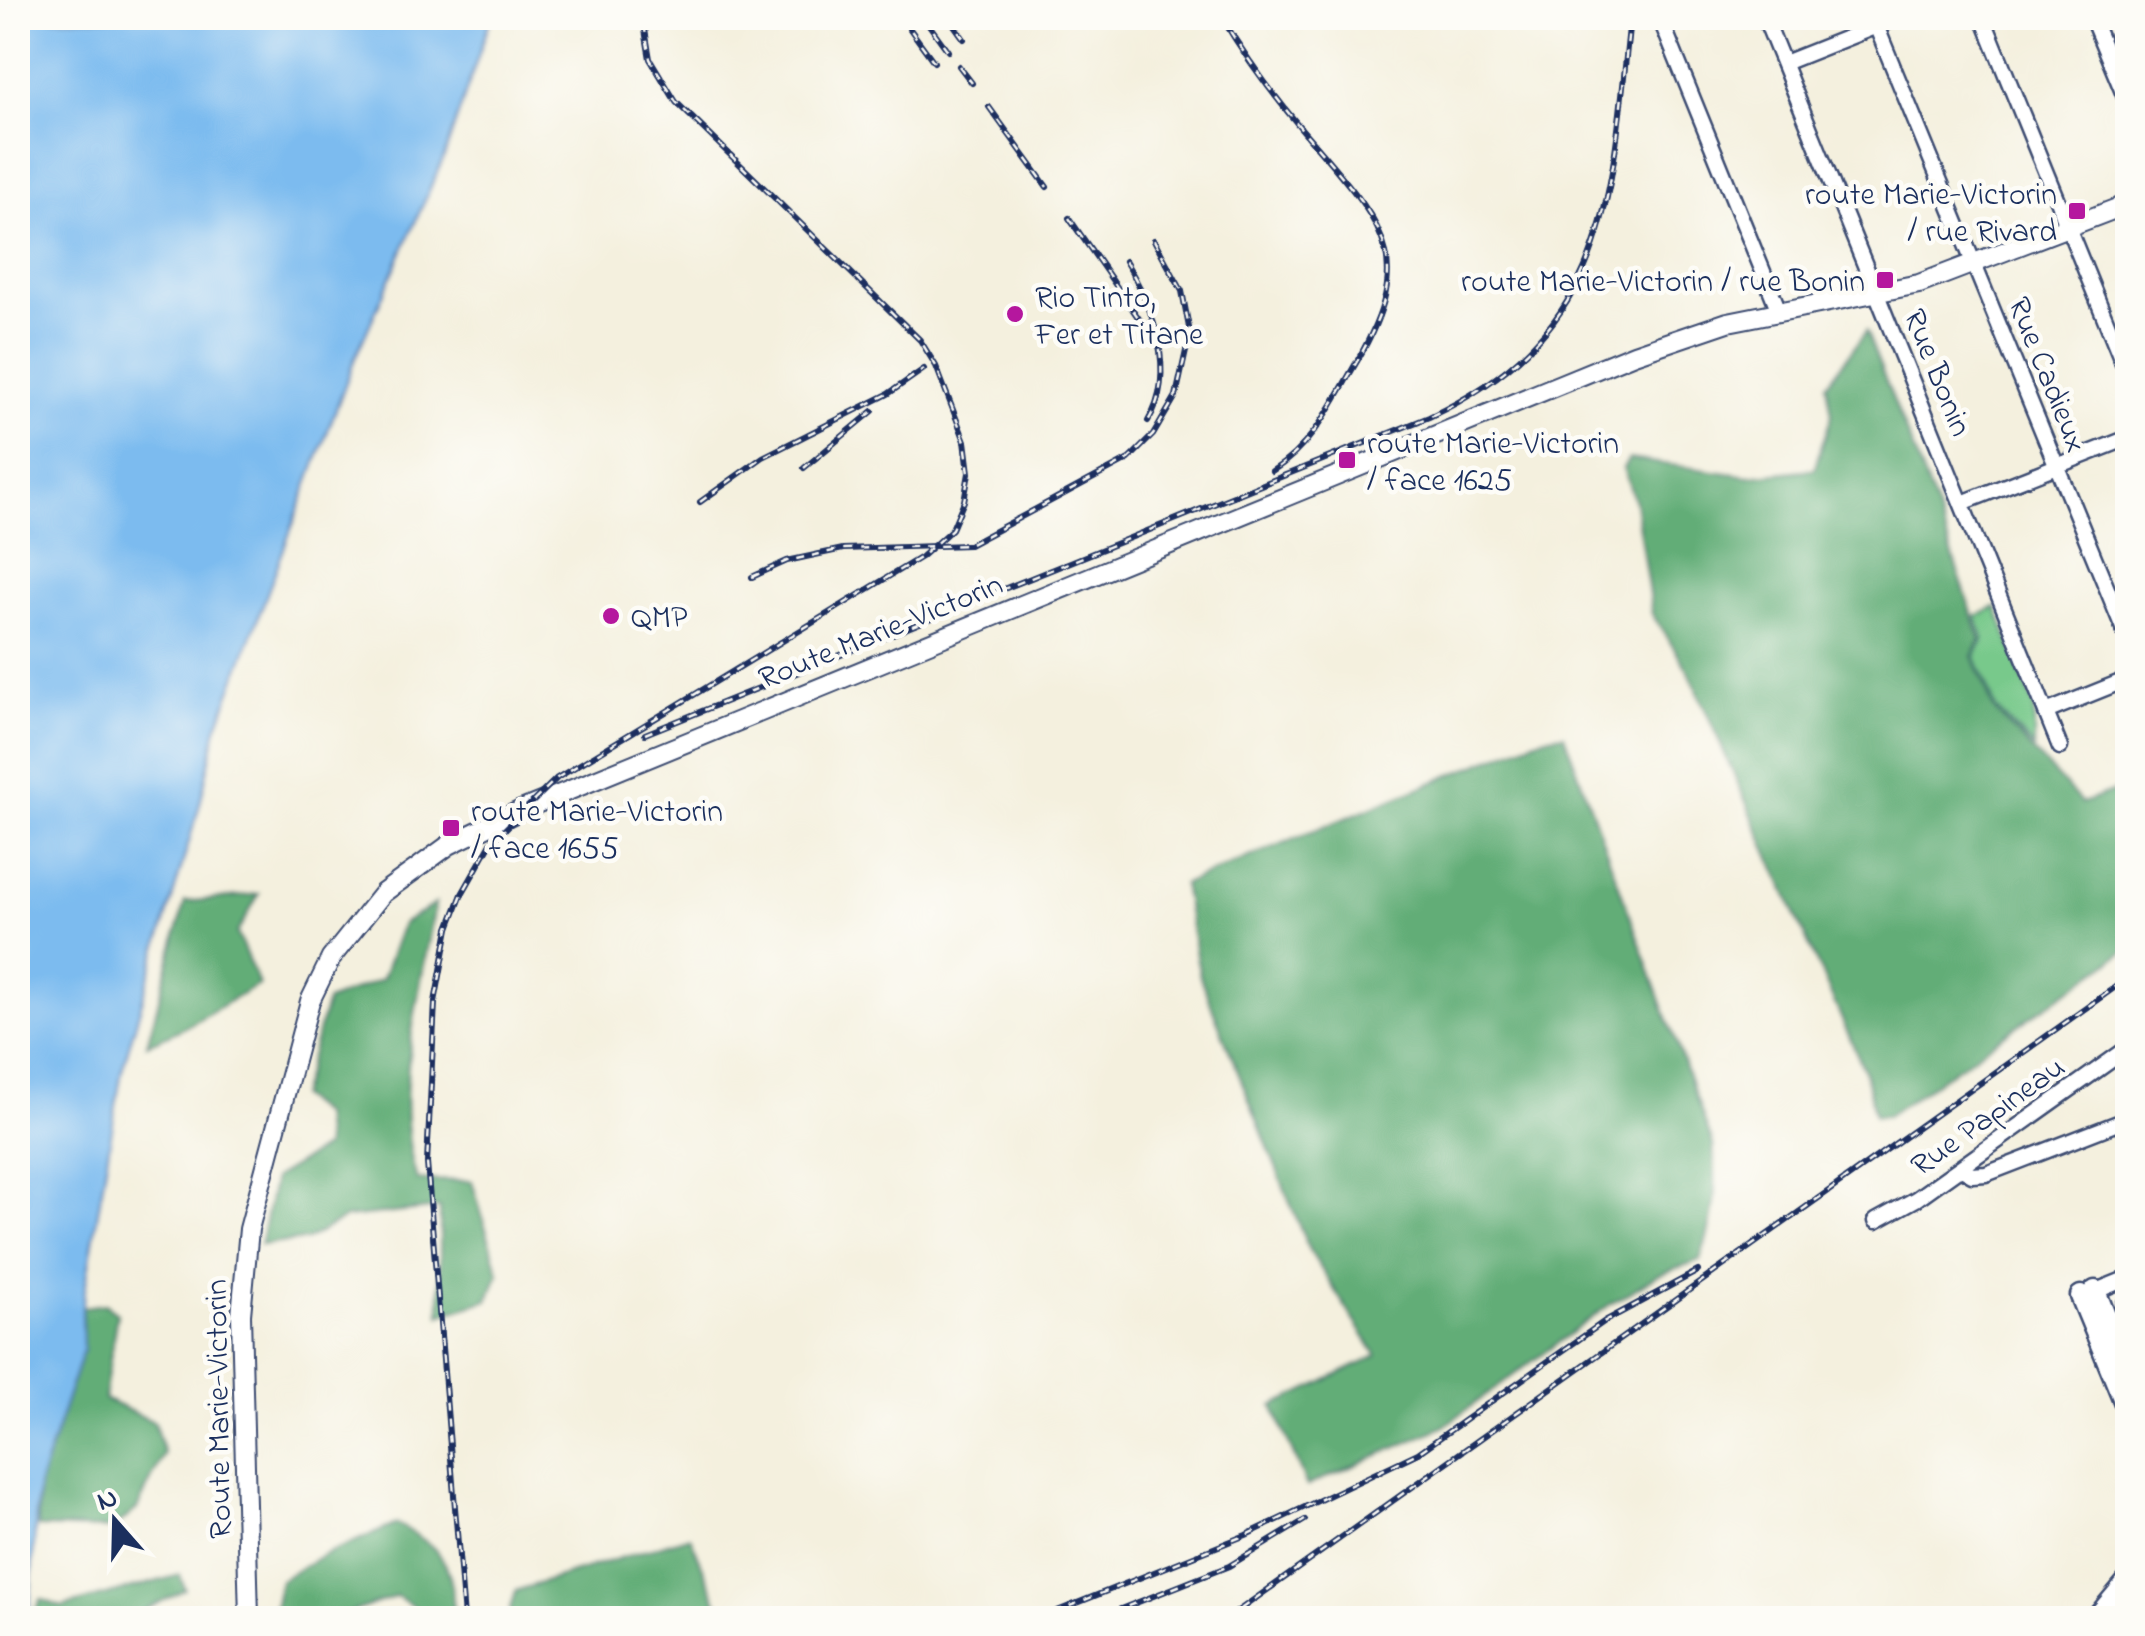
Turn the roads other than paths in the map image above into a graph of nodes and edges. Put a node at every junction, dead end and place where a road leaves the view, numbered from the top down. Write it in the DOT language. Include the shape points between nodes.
graph roads {
  1 [pos="1660,18"];
  2 [pos="1766,18"];
  3 [pos="1897,18"];
  4 [pos="1983,18"];
  5 [pos="2092,18"];
  6 [pos="1875,22"];
  7 [pos="1784,63"];
  8 [pos="2128,104"];
  9 [pos="2128,204"];
  10 [pos="2068,228"];
  11 [pos="1976,264"];
  12 [pos="1878,294"];
  13 [pos="1779,311"];
  14 [pos="2128,375"];
  15 [pos="2128,438"];
  16 [pos="2056,468"];
  17 [pos="1962,504"];
  18 [pos="2128,640"];
  19 [pos="2128,679"];
  20 [pos="2046,712"];
  21 [pos="2060,748"];
  22 [pos="2126,1052"];
  23 [pos="2128,1119"];
  24 [pos="1960,1168"];
  25 [pos="1876,1221"];
  26 [pos="2128,1278"];
  27 [pos="2088,1294"];
  28 [pos="2128,1304"];
  29 [pos="2117,1346"];
  30 [pos="2128,1373"];
  31 [pos="2128,1410"];
  32 [pos="2128,1581"];
  33 [pos="249,1618"];
  34 [pos="2096,1618"];
  1 -- 13 [label="street"];
  2 -- 7 [label="street, Rue Bonin"];
  3 -- 6 [label="street"];
  4 -- 10 [label="street"];
  5 -- 8 [label="street"];
  6 -- 7 [label="street"];
  6 -- 11 [label="street, Rue Cadieux"];
  7 -- 12 [label="street, Rue Bonin"];
  9 -- 10 [label="main road, Route Marie-Victorin"];
  10 -- 11 [label="main road, Route Marie-Victorin"];
  10 -- 14 [label="street"];
  11 -- 12 [label="main road, Route Marie-Victorin"];
  11 -- 16 [label="street, Rue Cadieux"];
  12 -- 13 [label="main road, Route Marie-Victorin"];
  12 -- 17 [label="street, Rue Bonin"];
  13 -- 33 [label="main road, Route Marie-Victorin" via="1612,362 672,746 462,838 383,893 331,958 310,1001 249,1230 241,1315"];
  15 -- 16 [label="street"];
  16 -- 17 [label="street"];
  16 -- 18 [label="street, Rue Cadieux"];
  17 -- 20 [label="street, Rue Bonin"];
  19 -- 20 [label="street"];
  20 -- 21 [label="street, Rue Bonin"];
  22 -- 24 [label="street, Rue Papineau"];
  23 -- 24 [label="street" via="1986,1174 1972,1176"];
  24 -- 25 [label="street, Rue Papineau"];
  26 -- 27 [label="street"];
  27 -- 29 [label="highway"];
  27 -- 31 [label="highway"];
  28 -- 29 [label="highway"];
  29 -- 30 [label="highway"];
  32 -- 34 [label="highway"];
}
